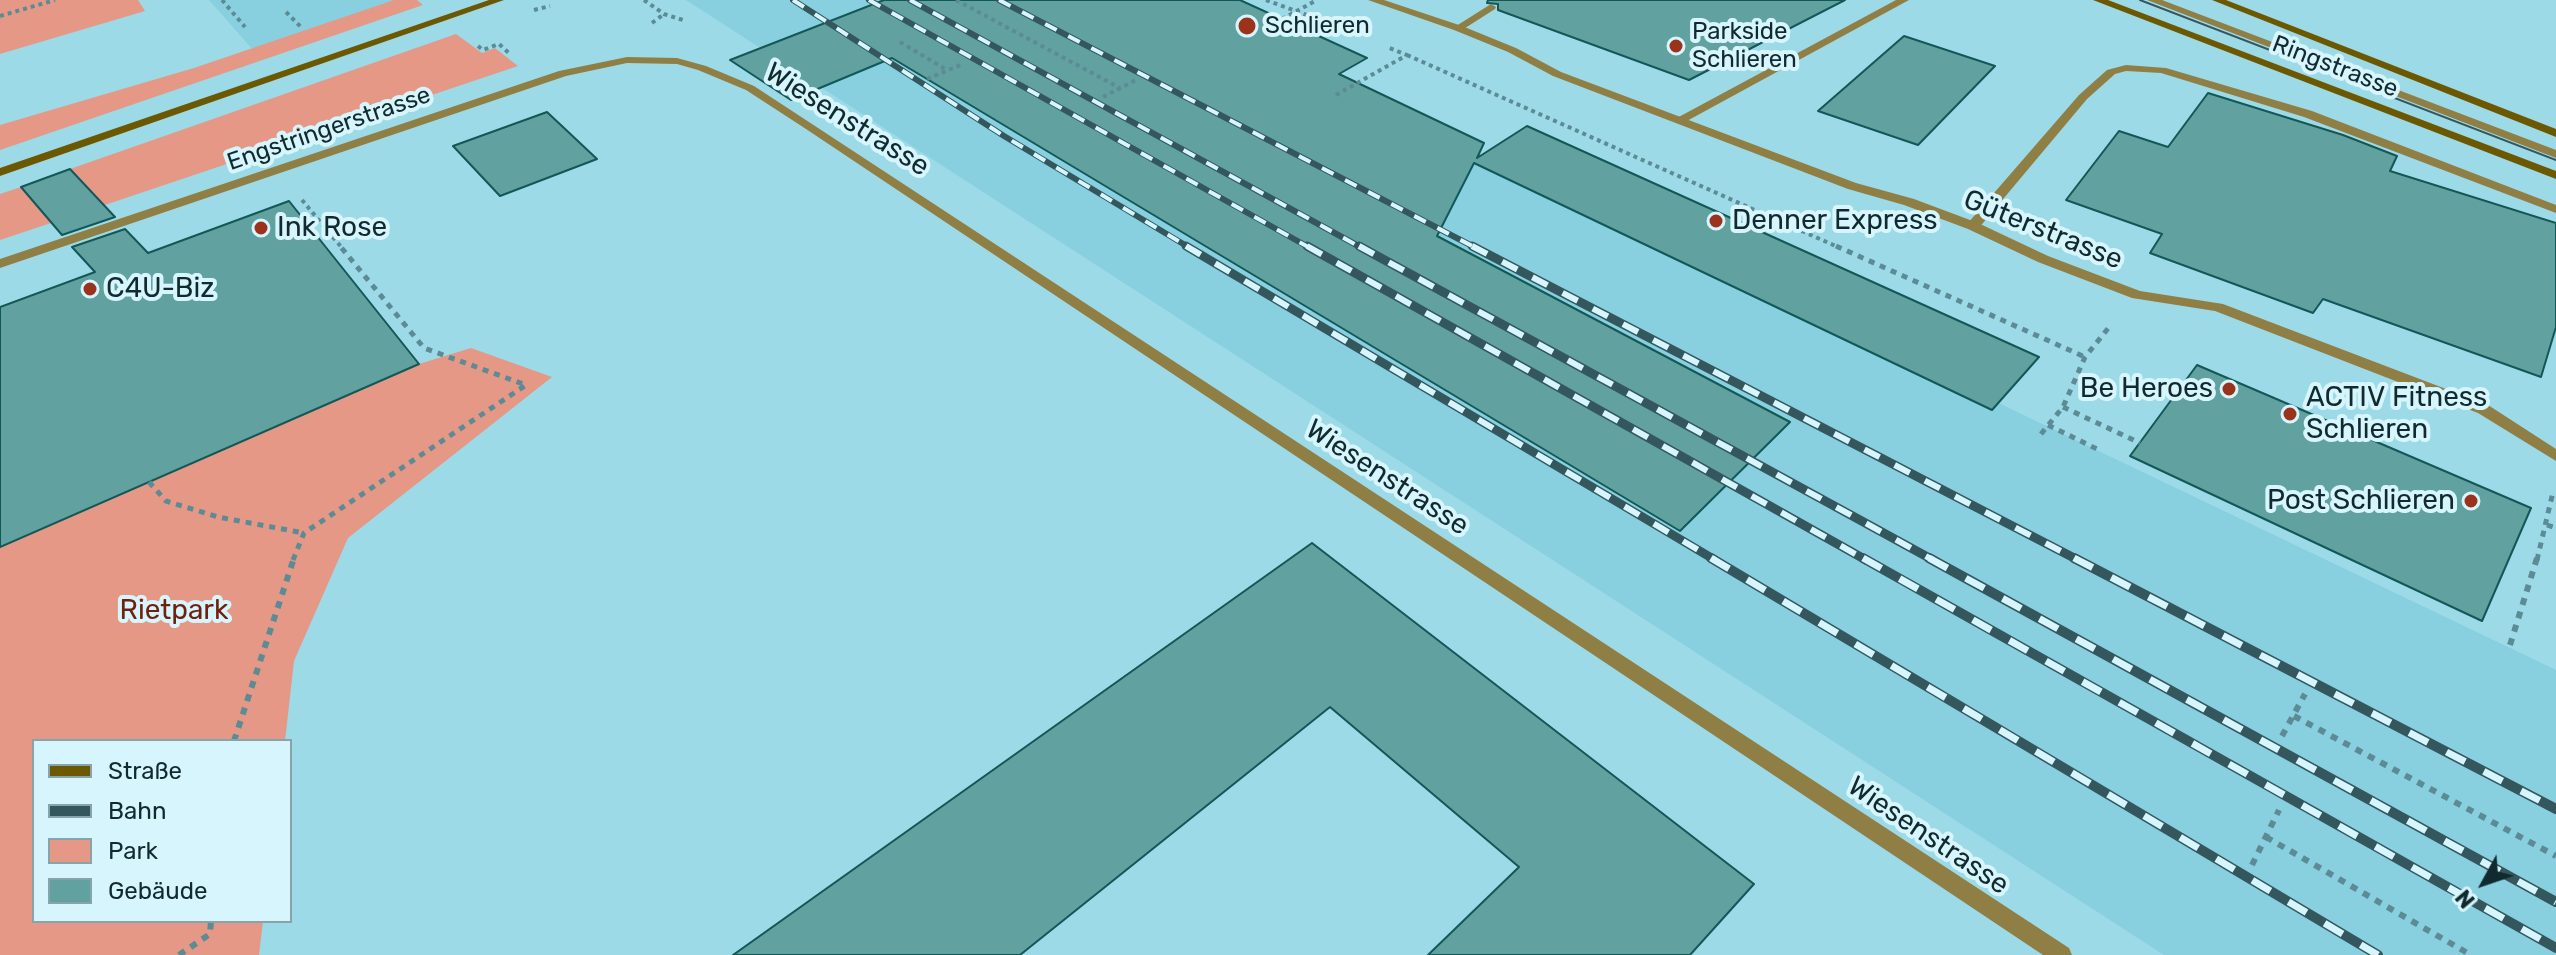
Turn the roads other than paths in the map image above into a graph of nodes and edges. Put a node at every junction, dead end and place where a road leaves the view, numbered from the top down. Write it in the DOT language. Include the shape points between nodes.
graph roads {
  1 [pos="499,0"];
  2 [pos="1373,0"];
  3 [pos="1904,0"];
  4 [pos="2098,0"];
  5 [pos="2152,0"];
  6 [pos="2217,0"];
  7 [pos="1491,7"];
  8 [pos="1458,28"];
  9 [pos="677,61"];
  10 [pos="1681,119"];
  11 [pos="2556,133"];
  12 [pos="2502,134"];
  13 [pos="2556,154"];
  14 [pos="2556,162"];
  15 [pos="0,172"];
  16 [pos="2556,175"];
  17 [pos="2556,209"];
  18 [pos="1973,226"];
  19 [pos="0,264"];
  20 [pos="2556,456"];
  21 [pos="2061,955"];
  1 -- 15 [label="main road"];
  2 -- 8 [label="street, Güterstrasse"];
  3 -- 10 [label="street"];
  4 -- 16 [label="main road, Ringstrasse"];
  5 -- 12 [label="street"];
  6 -- 11 [label="main road, Ringstrasse"];
  7 -- 8 [label="street"];
  8 -- 10 [label="street, Güterstrasse" via="1557,74"];
  9 -- 19 [label="street, Engstringerstrasse" via="627,60 563,73"];
  9 -- 21 [label="street, Wiesenstrasse" via="726,76 810,126"];
  10 -- 18 [label="street, Güterstrasse" via="1852,186"];
  12 -- 13 [label="street"];
  12 -- 14 [label="street"];
  17 -- 18 [label="street" via="2320,119 2162,70 2126,68 2098,82"];
  18 -- 20 [label="street, Güterstrasse" via="2137,295 2218,307 2483,409"];
}
